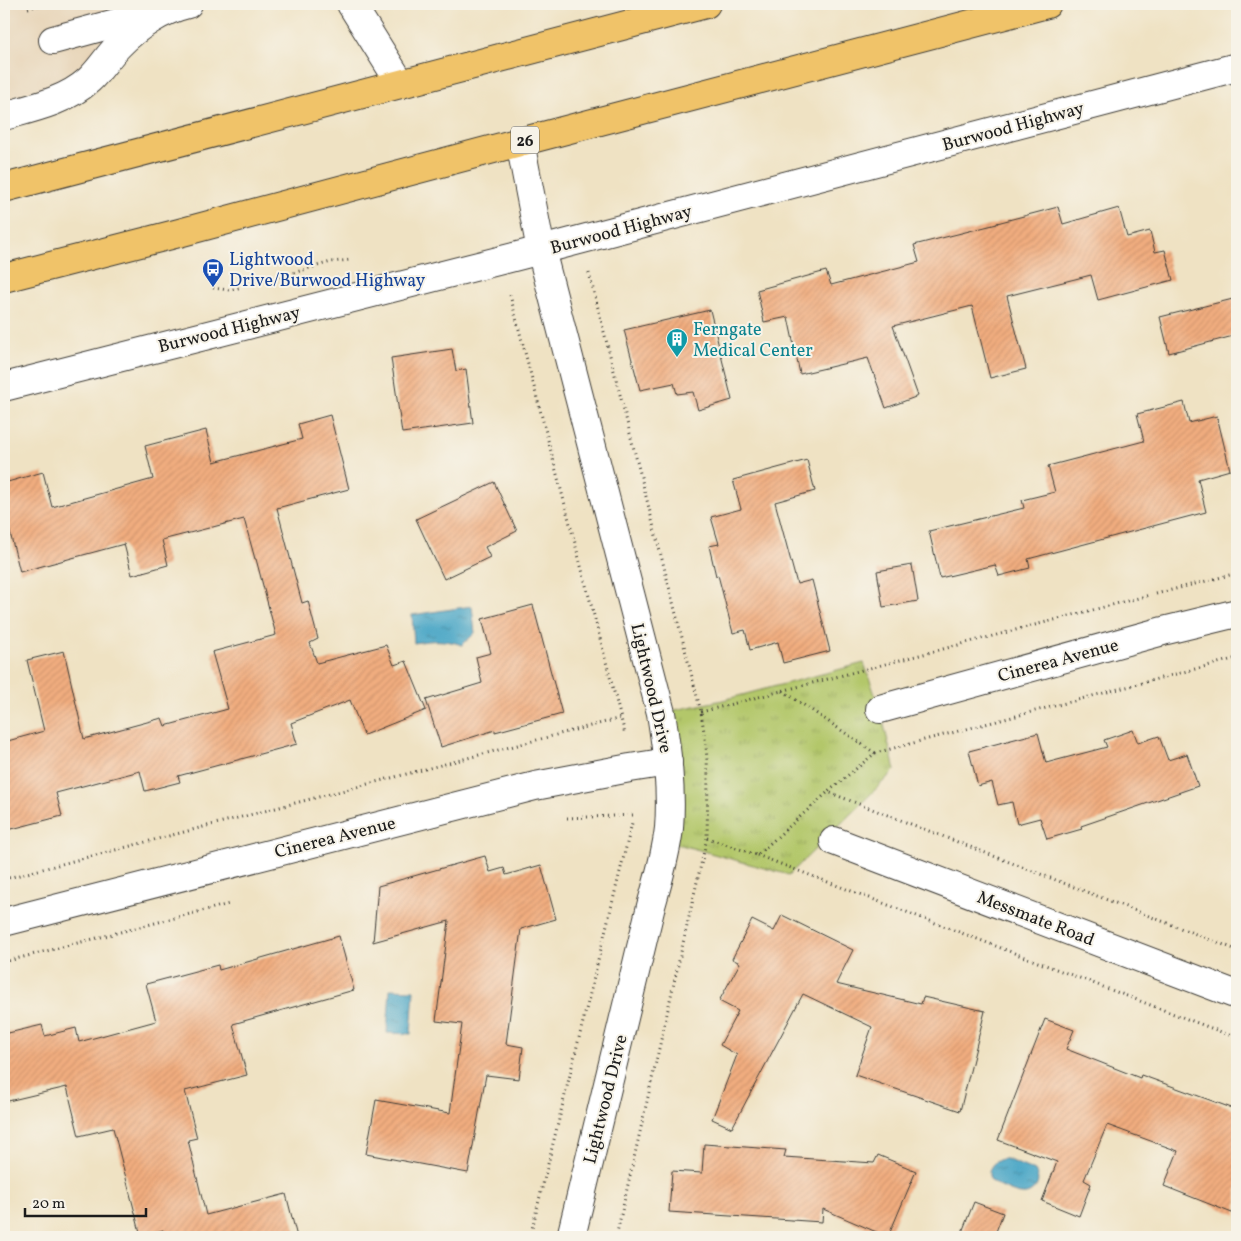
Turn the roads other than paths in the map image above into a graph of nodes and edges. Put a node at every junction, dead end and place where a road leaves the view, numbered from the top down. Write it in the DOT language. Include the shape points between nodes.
graph roads {
  1 [pos="351,4"];
  2 [pos="706,4"];
  3 [pos="1047,4"];
  4 [pos="181,5"];
  5 [pos="53,40"];
  6 [pos="1237,67"];
  7 [pos="401,84"];
  8 [pos="4,116"];
  9 [pos="520,142"];
  10 [pos="4,188"];
  11 [pos="541,250"];
  12 [pos="4,278"];
  13 [pos="4,387"];
  14 [pos="1237,613"];
  15 [pos="880,709"];
  16 [pos="668,762"];
  17 [pos="834,841"];
  18 [pos="4,922"];
  19 [pos="1237,995"];
  20 [pos="571,1237"];
  1 -- 7 [label="street"];
  2 -- 7 [label="highway"];
  3 -- 9 [label="highway, 26"];
  4 -- 5 [label="street"];
  4 -- 8 [label="street" via="130,34 88,81 73,91 56,100"];
  6 -- 11 [label="street, Burwood Highway"];
  7 -- 10 [label="highway"];
  9 -- 11 [label="street, Lightwood Drive"];
  9 -- 12 [label="highway, 26"];
  11 -- 13 [label="street, Burwood Highway"];
  11 -- 16 [label="street, Lightwood Drive" via="661,713"];
  14 -- 15 [label="street, Cinerea Avenue"];
  16 -- 18 [label="street, Cinerea Avenue" via="535,786"];
  16 -- 20 [label="street, Lightwood Drive" via="669,828 663,862"];
  17 -- 19 [label="street, Messmate Road"];
}
